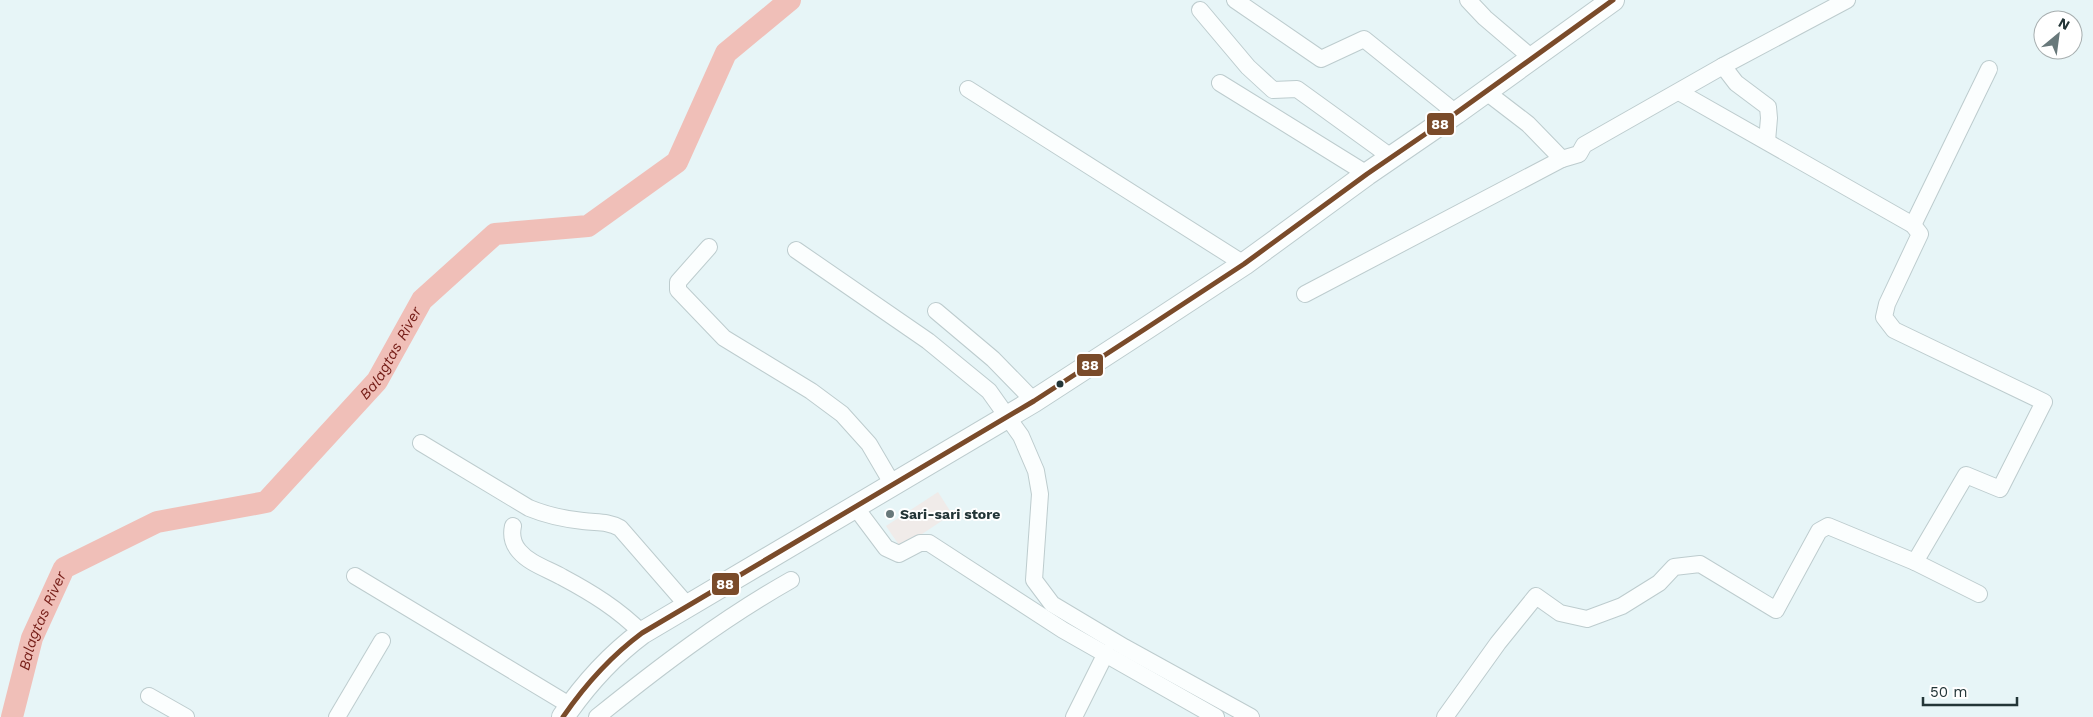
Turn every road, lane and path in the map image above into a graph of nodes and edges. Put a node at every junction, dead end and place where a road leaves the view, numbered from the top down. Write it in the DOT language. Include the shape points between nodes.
graph roads {
  1 [pos="1235,0"];
  2 [pos="1468,0"];
  3 [pos="1613,0"];
  4 [pos="1848,0"];
  5 [pos="1200,10"];
  6 [pos="1532,58"];
  7 [pos="1723,66"];
  8 [pos="1989,68"];
  9 [pos="1220,83"];
  10 [pos="968,89"];
  11 [pos="1485,91"];
  12 [pos="1679,92"];
  13 [pos="1456,113"];
  14 [pos="1767,142"];
  15 [pos="1391,157"];
  16 [pos="1562,159"];
  17 [pos="1367,174"];
  18 [pos="1913,225"];
  19 [pos="709,247"];
  20 [pos="796,250"];
  21 [pos="1244,264"];
  22 [pos="1305,294"];
  23 [pos="936,311"];
  24 [pos="1034,401"];
  25 [pos="1007,418"];
  26 [pos="421,443"];
  27 [pos="894,486"];
  28 [pos="856,508"];
  29 [pos="513,526"];
  30 [pos="1915,562"];
  31 [pos="355,576"];
  32 [pos="791,580"];
  33 [pos="1979,594"];
  34 [pos="688,605"];
  35 [pos="642,632"];
  36 [pos="382,641"];
  37 [pos="1106,653"];
  38 [pos="149,696"];
  39 [pos="567,711"];
  40 [pos="186,717"];
  41 [pos="337,717"];
  42 [pos="597,717"];
  43 [pos="1074,717"];
  44 [pos="1216,717"];
  45 [pos="1251,717"];
  46 [pos="1446,717"];
  1 -- 13 [label="street" via="1321,59 1364,39"];
  2 -- 6 [label="street"];
  3 -- 6 [label="highway"];
  4 -- 7 [label="street"];
  5 -- 15 [label="street" via="1248,67 1273,90 1297,89"];
  6 -- 11 [label="highway"];
  7 -- 12 [label="street"];
  7 -- 14 [label="street" via="1736,83 1768,107"];
  8 -- 18 [label="street"];
  9 -- 17 [label="street"];
  10 -- 21 [label="street"];
  11 -- 13 [label="highway"];
  11 -- 16 [label="street" via="1528,124"];
  12 -- 14 [label="street"];
  12 -- 16 [label="street" via="1584,145 1579,154"];
  13 -- 15 [label="highway"];
  14 -- 18 [label="street"];
  15 -- 17 [label="highway"];
  16 -- 22 [label="street"];
  17 -- 21 [label="highway"];
  18 -- 30 [label="street" via="1920,234 1884,317 1894,330 2044,402 2000,490 1966,475"];
  19 -- 27 [label="street" via="678,282 678,290 724,338 811,391 842,414 869,444"];
  20 -- 25 [label="street" via="928,340 989,391"];
  21 -- 24 [label="highway"];
  23 -- 24 [label="street" via="993,359"];
  24 -- 25 [label="highway"];
  25 -- 27 [label="highway"];
  25 -- 45 [label="street" via="1021,436 1036,471 1040,494 1034,580 1052,604"];
  26 -- 34 [label="street" via="529,508 584,522 605,522 620,528"];
  27 -- 28 [label="highway"];
  28 -- 34 [label="highway"];
  28 -- 37 [label="street" via="886,548 899,554 920,543 929,543 1063,630"];
  29 -- 35 [label="street" via="514,544 526,558 605,601"];
  30 -- 33 [label="street"];
  30 -- 46 [label="street" via="1828,526 1819,531 1776,610 1700,564 1674,567 1659,583 1622,606 1587,619 1560,613 1536,596 1498,642"];
  31 -- 39 [label="street"];
  32 -- 42 [label="street" via="701,636"];
  34 -- 35 [label="highway"];
  35 -- 39 [label="highway" via="620,649"];
  36 -- 41 [label="street"];
  37 -- 43 [label="street"];
  37 -- 44 [label="street"];
  38 -- 40 [label="street"];
}
